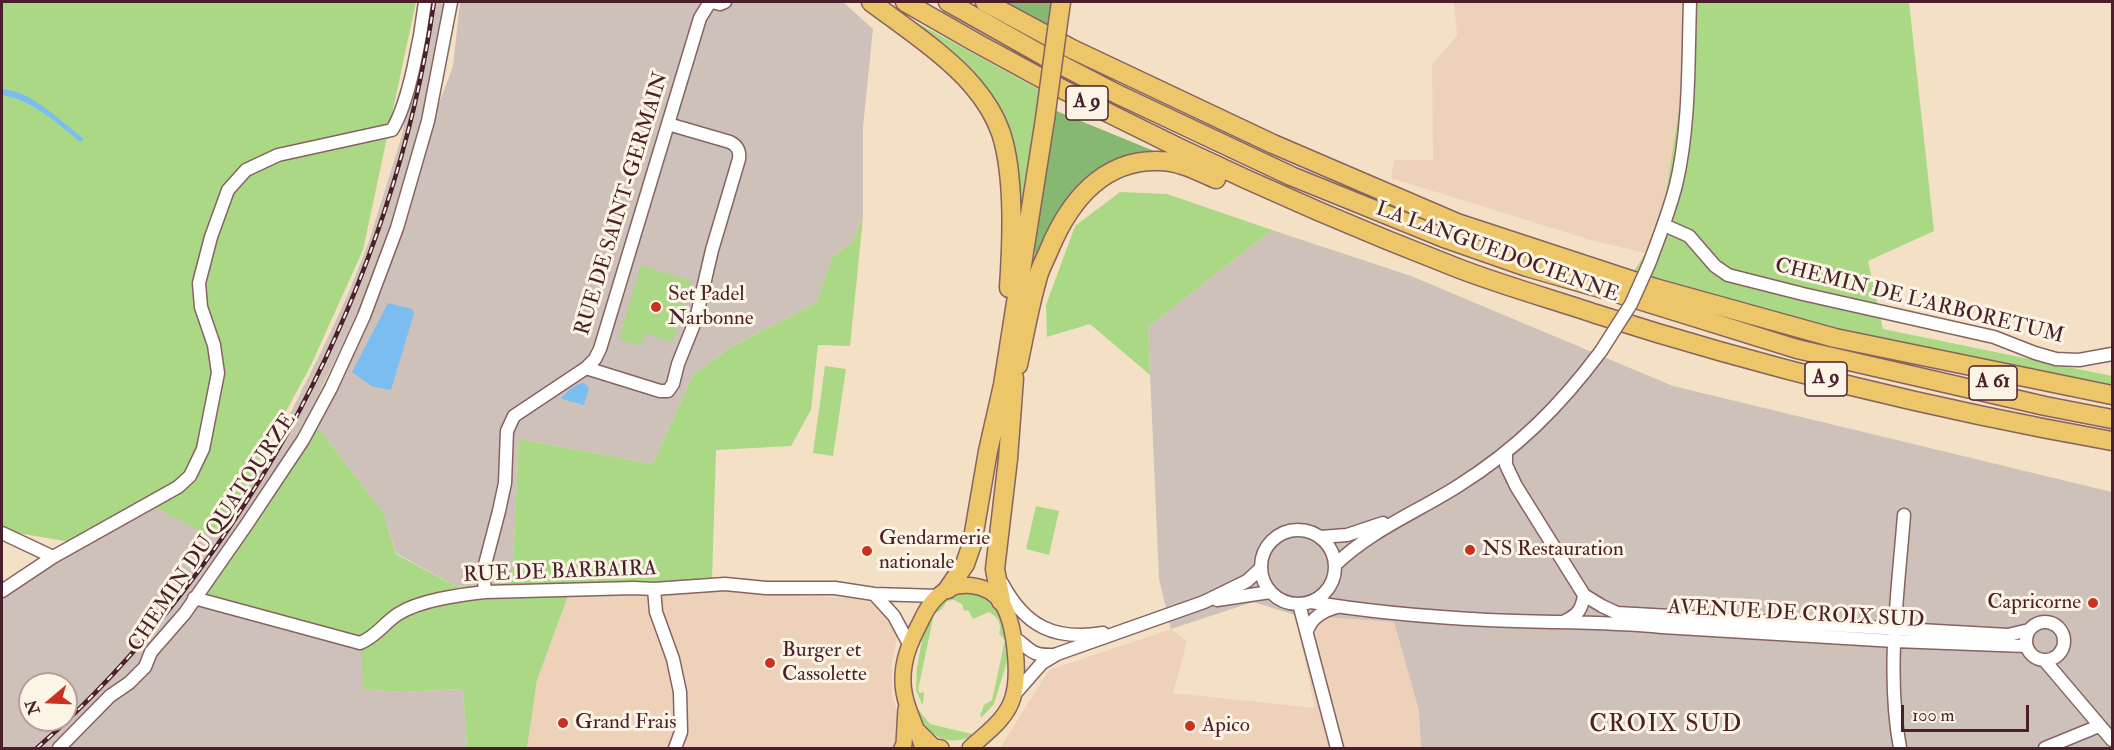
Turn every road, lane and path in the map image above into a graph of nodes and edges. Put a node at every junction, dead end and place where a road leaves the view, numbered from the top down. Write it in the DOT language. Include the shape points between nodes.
graph roads {
  1 [pos="425,2"];
  2 [pos="451,2"];
  3 [pos="711,2"];
  4 [pos="725,2"];
  5 [pos="871,2"];
  6 [pos="905,2"];
  7 [pos="948,2"];
  8 [pos="986,2"];
  9 [pos="1061,2"];
  10 [pos="1690,2"];
  11 [pos="668,124"];
  12 [pos="1275,193"];
  13 [pos="1664,225"];
  14 [pos="2112,354"];
  15 [pos="586,368"];
  16 [pos="1876,368"];
  17 [pos="2029,378"];
  18 [pos="1008,385"];
  19 [pos="2112,389"];
  20 [pos="2112,395"];
  21 [pos="2112,409"];
  22 [pos="2112,419"];
  23 [pos="2112,441"];
  24 [pos="1506,454"];
  25 [pos="1490,465"];
  26 [pos="1516,486"];
  27 [pos="1904,515"];
  28 [pos="1398,519"];
  29 [pos="2,533"];
  30 [pos="1320,537"];
  31 [pos="53,557"];
  32 [pos="1335,565"];
  33 [pos="994,569"];
  34 [pos="1260,569"];
  35 [pos="654,589"];
  36 [pos="2,591"];
  37 [pos="485,592"];
  38 [pos="1270,592"];
  39 [pos="943,593"];
  40 [pos="874,594"];
  41 [pos="1584,595"];
  42 [pos="194,598"];
  43 [pos="1001,601"];
  44 [pos="1204,602"];
  45 [pos="1305,603"];
  46 [pos="1338,607"];
  47 [pos="1564,622"];
  48 [pos="1125,629"];
  49 [pos="2029,630"];
  50 [pos="1307,631"];
  51 [pos="1895,635"];
  52 [pos="1014,638"];
  53 [pos="909,644"];
  54 [pos="2026,646"];
  55 [pos="1057,654"];
  56 [pos="2058,656"];
  57 [pos="2045,661"];
  58 [pos="2061,677"];
  59 [pos="1013,696"];
  60 [pos="906,700"];
  61 [pos="1002,718"];
  62 [pos="2099,726"];
  63 [pos="919,732"];
  64 [pos="2112,740"];
  65 [pos="59,748"];
  66 [pos="675,748"];
  67 [pos="902,748"];
  68 [pos="923,748"];
  69 [pos="942,748"];
  70 [pos="970,748"];
  71 [pos="988,748"];
  72 [pos="1337,748"];
  73 [pos="1900,748"];
  74 [pos="2045,748"];
  1 -- 31 [label="street" via="401,117 392,130 278,155 246,170 228,190 210,237 199,283 201,307 214,345 218,373 203,449 190,476 178,487"];
  2 -- 42 [label="street, CHEMIN DU QUATOURZE" via="428,121 397,228 364,316 303,440"];
  3 -- 4 [label="street"];
  3 -- 11 [label="street, RUE DE SAINT-GERMAIN" via="700,18"];
  5 -- 18 [label="highway" via="973,85 1001,133 1010,209"];
  6 -- 12 [label="highway, LA LANGUEDOCIENNE / A 9" via="1088,104"];
  7 -- 16 [label="highway, LA LANGUEDOCIENNE / A 9" via="1117,94 1375,211 1527,267 1797,349"];
  8 -- 17 [label="highway" via="1072,49 1273,144 1457,223 1655,288 1824,334"];
  9 -- 18 [label="highway, bridge"];
  10 -- 13 [label="street" via="1684,130 1676,183"];
  11 -- 15 [label="street, RUE DE SAINT-GERMAIN" via="600,349"];
  11 -- 15 [label="street" via="730,142 740,152 696,319 668,390 660,391"];
  12 -- 18 [label="highway" via="1232,185 1178,164 1159,161 1113,170 1092,183 1074,203 1037,278"];
  12 -- 23 [label="highway, LA LANGUEDOCIENNE / A 9" via="1464,270 1659,334 1895,396"];
  13 -- 14 [label="street, CHEMIN DE L'ARBORETUM" via="1689,236 1728,275 1994,337 2056,359 2079,360"];
  13 -- 24 [label="street, bridge" via="1631,304 1601,351 1555,408"];
  15 -- 37 [label="street, RUE DE SAINT-GERMAIN" via="514,416 507,432 505,483 483,572"];
  16 -- 21 [label="highway, A 61" via="1947,374"];
  16 -- 22 [label="highway, LA LANGUEDOCIENNE / A 9"];
  17 -- 19 [label="highway"];
  17 -- 20 [label="highway"];
  18 -- 33 [label="highway" via="1008,459"];
  18 -- 39 [label="highway" via="988,451 972,544 965,564"];
  24 -- 25 [label="street"];
  24 -- 26 [label="street" via="1506,465"];
  25 -- 26 [label="street"];
  25 -- 28 [label="street"];
  26 -- 41 [label="street"];
  27 -- 51 [label="street"];
  28 -- 30 [label="street" via="1347,535"];
  28 -- 32 [label="street" via="1354,547"];
  29 -- 31 [label="street"];
  30 -- 32 [label="street" via="1328,544"];
  30 -- 34 [label="street" via="1306,530 1278,535 1267,545"];
  31 -- 36 [label="street"];
  32 -- 45 [label="street" via="1331,584 1321,596"];
  33 -- 43 [label="highway"];
  33 -- 48 [label="street" via="1012,602 1042,627 1063,635"];
  34 -- 38 [label="street"];
  34 -- 44 [label="street" via="1246,581"];
  35 -- 37 [label="street, RUE DE BARBAIRA"];
  35 -- 40 [label="street, RUE DE BARBAIRA" via="725,584 843,588"];
  35 -- 66 [label="street" via="656,612 680,692 681,732"];
  37 -- 42 [label="street, RUE DE BARBAIRA" via="425,603 398,614 360,643"];
  38 -- 44 [label="street"];
  38 -- 45 [label="street" via="1284,602"];
  39 -- 40 [label="street, RUE DE BARBAIRA"];
  39 -- 43 [label="main road" via="965,585 976,586"];
  39 -- 53 [label="main road" via="923,615"];
  40 -- 53 [label="street" via="894,616"];
  41 -- 47 [label="street" via="1576,616"];
  41 -- 51 [label="street, AVENUE DE CROIX SUD" via="1629,615 1657,614"];
  42 -- 65 [label="street, CHEMIN DU QUATOURZE" via="151,652 145,668 110,696"];
  43 -- 52 [label="main road" via="1010,617"];
  44 -- 48 [label="street"];
  45 -- 46 [label="street, AVENUE DE CROIX SUD"];
  45 -- 50 [label="street"];
  46 -- 47 [label="street, AVENUE DE CROIX SUD" via="1488,620"];
  46 -- 50 [label="street" via="1310,622"];
  47 -- 51 [label="street, AVENUE DE CROIX SUD"];
  48 -- 55 [label="street"];
  49 -- 51 [label="street, AVENUE DE CROIX SUD" via="2008,634"];
  49 -- 54 [label="street"];
  49 -- 56 [label="street" via="2045,621 2055,623 2065,639"];
  50 -- 72 [label="street"];
  51 -- 54 [label="street, AVENUE DE CROIX SUD"];
  51 -- 73 [label="street" via="1895,720"];
  52 -- 55 [label="street" via="1031,651"];
  52 -- 59 [label="main road"];
  53 -- 60 [label="main road" via="903,664"];
  54 -- 57 [label="street" via="2037,659"];
  55 -- 59 [label="street" via="1042,663"];
  56 -- 57 [label="street"];
  56 -- 58 [label="street" via="2056,667"];
  57 -- 58 [label="street"];
  58 -- 62 [label="street"];
  59 -- 61 [label="main road"];
  60 -- 63 [label="main road"];
  60 -- 67 [label="main road"];
  61 -- 70 [label="main road"];
  61 -- 71 [label="main road"];
  62 -- 64 [label="street"];
  62 -- 74 [label="street"];
  63 -- 68 [label="main road"];
  63 -- 69 [label="main road" via="934,747"];
}
